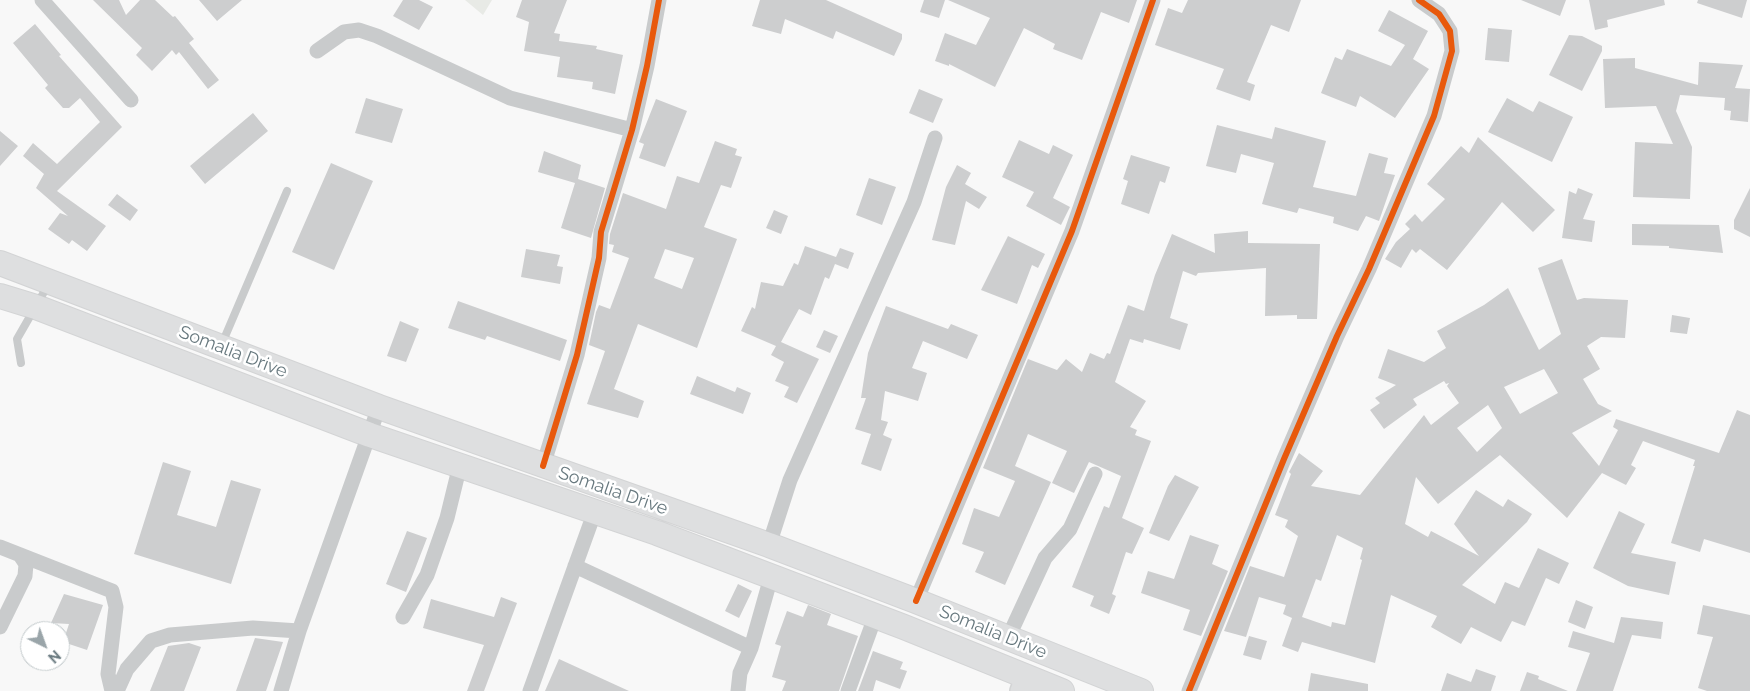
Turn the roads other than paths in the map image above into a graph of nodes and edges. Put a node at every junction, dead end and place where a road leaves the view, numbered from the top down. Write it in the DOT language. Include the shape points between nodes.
graph roads {
  1 [pos="42,0"];
  2 [pos="659,0"];
  3 [pos="1153,0"];
  4 [pos="1419,0"];
  5 [pos="317,52"];
  6 [pos="131,100"];
  7 [pos="632,130"];
  8 [pos="935,138"];
  9 [pos="287,191"];
  10 [pos="0,263"];
  11 [pos="50,281"];
  12 [pos="0,296"];
  13 [pos="36,307"];
  14 [pos="221,347"];
  15 [pos="21,362"];
  16 [pos="379,407"];
  17 [pos="370,435"];
  18 [pos="460,465"];
  19 [pos="543,466"];
  20 [pos="1095,474"];
  21 [pos="595,511"];
  22 [pos="769,545"];
  23 [pos="0,547"];
  24 [pos="20,555"];
  25 [pos="575,566"];
  26 [pos="771,577"];
  27 [pos="916,601"];
  28 [pos="403,617"];
  29 [pos="875,617"];
  30 [pos="0,627"];
  31 [pos="299,631"];
  32 [pos="1008,638"];
  33 [pos="751,648"];
  34 [pos="1024,684"];
  35 [pos="112,691"];
  36 [pos="116,691"];
  37 [pos="281,691"];
  38 [pos="530,691"];
  39 [pos="738,691"];
  40 [pos="848,691"];
  41 [pos="1062,691"];
  42 [pos="1141,691"];
  43 [pos="1189,691"];
  1 -- 6 [label="street"];
  2 -- 7 [label="street"];
  3 -- 27 [label="street" via="1072,231"];
  4 -- 43 [label="street" via="1440,14 1450,31 1452,51 1434,116 1284,459"];
  5 -- 7 [label="street" via="344,32 359,30 510,98"];
  7 -- 19 [label="street" via="601,232 599,258 577,355"];
  8 -- 22 [label="street" via="914,202 790,480"];
  9 -- 14 [label="lane"];
  10 -- 11 [label="main road, Somalia Drive"];
  11 -- 13 [label="lane"];
  11 -- 14 [label="main road, Somalia Drive"];
  12 -- 13 [label="main road, Somalia Drive"];
  13 -- 15 [label="lane" via="17,339"];
  13 -- 17 [label="main road, Somalia Drive"];
  14 -- 16 [label="main road, Somalia Drive"];
  16 -- 17 [label="street"];
  16 -- 19 [label="main road, Somalia Drive"];
  17 -- 18 [label="main road, Somalia Drive"];
  17 -- 31 [label="street"];
  18 -- 21 [label="main road, Somalia Drive"];
  18 -- 28 [label="street" via="447,518 427,575"];
  19 -- 22 [label="main road, Somalia Drive"];
  20 -- 32 [label="street" via="1070,528 1045,558"];
  21 -- 25 [label="street"];
  21 -- 26 [label="main road, Somalia Drive"];
  22 -- 27 [label="main road, Somalia Drive"];
  23 -- 24 [label="street"];
  24 -- 30 [label="street" via="26,564 25,576"];
  24 -- 35 [label="street" via="112,591 116,607 108,674"];
  25 -- 33 [label="street"];
  25 -- 38 [label="street"];
  26 -- 29 [label="main road, Somalia Drive"];
  26 -- 33 [label="street"];
  27 -- 32 [label="main road, Somalia Drive"];
  29 -- 34 [label="main road, Somalia Drive"];
  29 -- 40 [label="street"];
  31 -- 36 [label="street" via="253,628 188,632 151,641 127,669"];
  31 -- 37 [label="street"];
  32 -- 42 [label="main road, Somalia Drive"];
  33 -- 39 [label="street" via="740,673"];
  34 -- 41 [label="main road, Somalia Drive"];
}
